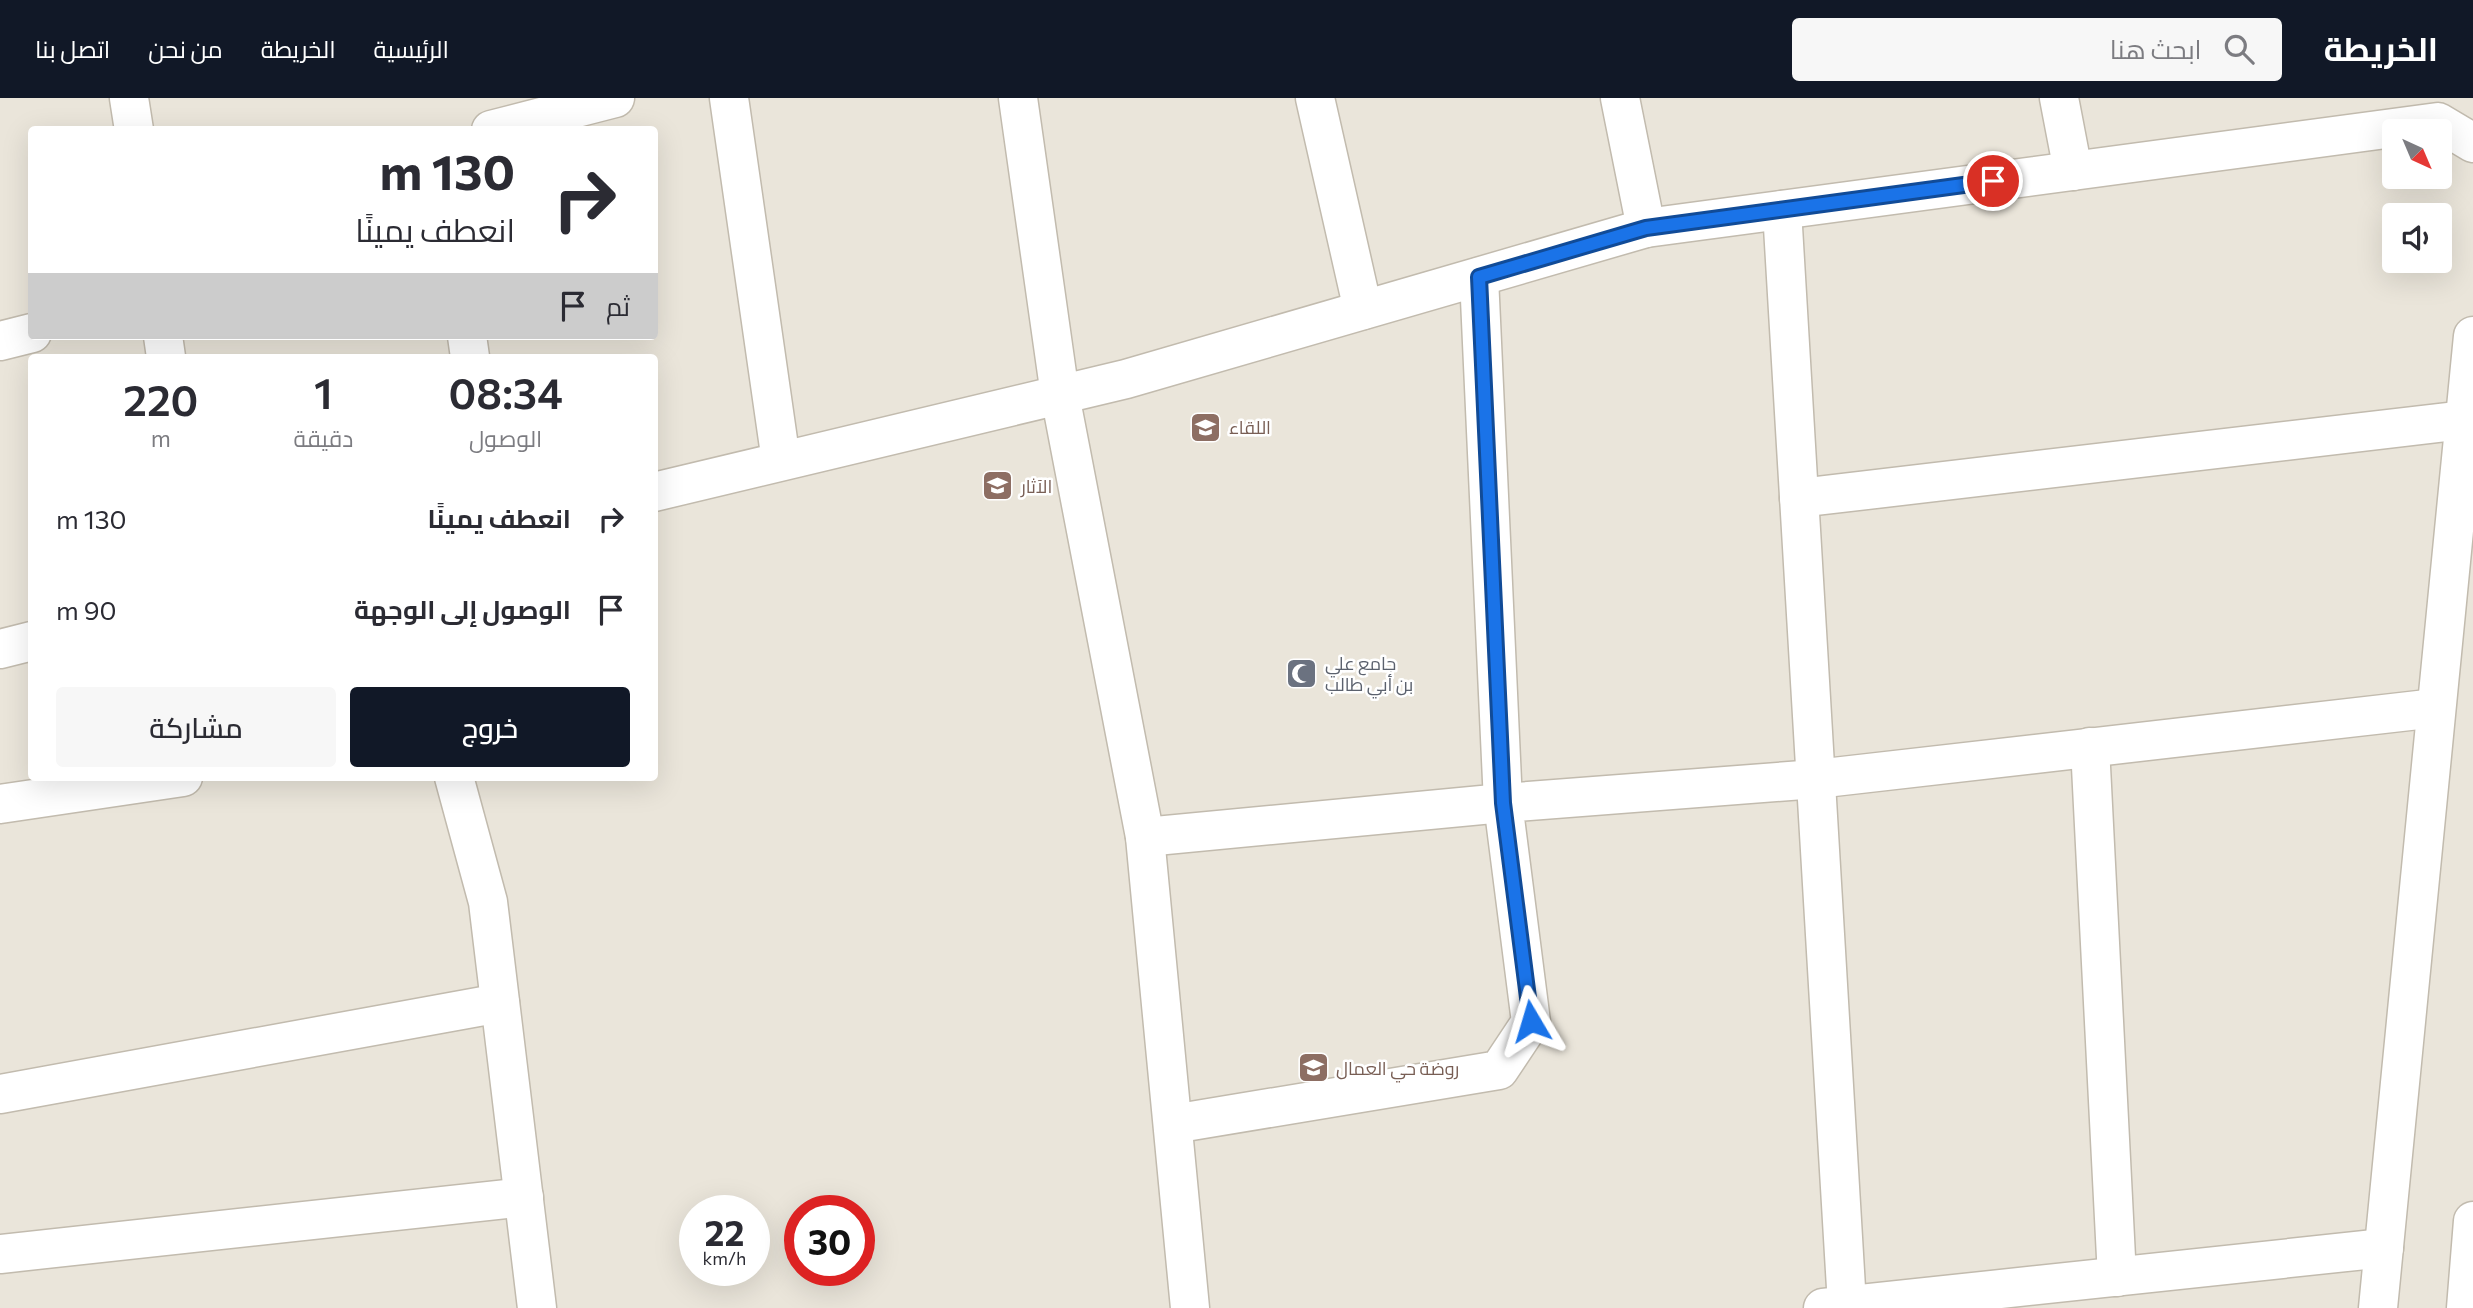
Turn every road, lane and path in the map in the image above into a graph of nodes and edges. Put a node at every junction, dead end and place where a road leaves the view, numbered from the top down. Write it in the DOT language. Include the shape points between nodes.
graph roads {
  1 [pos="129,98"];
  2 [pos="615,98"];
  3 [pos="729,98"];
  4 [pos="1018,98"];
  5 [pos="1315,98"];
  6 [pos="1620,98"];
  7 [pos="2059,98"];
  8 [pos="133,126"];
  9 [pos="506,126"];
  10 [pos="2473,143"];
  11 [pos="2073,171"];
  12 [pos="1782,210"];
  13 [pos="1646,228"];
  14 [pos="1479,277"];
  15 [pos="1363,310"];
  16 [pos="28,334"];
  17 [pos="2473,337"];
  18 [pos="0,341"];
  19 [pos="1060,395"];
  20 [pos="2464,420"];
  21 [pos="781,461"];
  22 [pos="658,491"];
  23 [pos="1799,498"];
  24 [pos="28,642"];
  25 [pos="0,649"];
  26 [pos="2436,708"];
  27 [pos="2090,747"];
  28 [pos="1816,779"];
  29 [pos="156,781"];
  30 [pos="455,781"];
  31 [pos="1503,803"];
  32 [pos="0,804"];
  33 [pos="1145,837"];
  34 [pos="500,1003"];
  35 [pos="0,1094"];
  36 [pos="1173,1124"];
  37 [pos="524,1197"];
  38 [pos="2473,1221"];
  39 [pos="2384,1248"];
  40 [pos="0,1254"];
  41 [pos="2117,1277"];
  42 [pos="1835,1307"];
  43 [pos="537,1308"];
  44 [pos="1190,1308"];
  45 [pos="2378,1308"];
  46 [pos="2466,1308"];
  1 -- 8 [label="street"];
  2 -- 9 [label="street"];
  3 -- 21 [label="street"];
  4 -- 19 [label="street"];
  5 -- 15 [label="street"];
  6 -- 13 [label="street"];
  7 -- 11 [label="street"];
  10 -- 11 [label="street" via="2438,122"];
  11 -- 12 [label="street"];
  12 -- 13 [label="street"];
  12 -- 23 [label="street"];
  13 -- 14 [label="street"];
  14 -- 15 [label="street"];
  14 -- 31 [label="street"];
  15 -- 19 [label="street"];
  16 -- 18 [label="street"];
  17 -- 20 [label="street"];
  19 -- 21 [label="street"];
  19 -- 33 [label="street"];
  20 -- 23 [label="street"];
  20 -- 26 [label="street"];
  21 -- 22 [label="street"];
  23 -- 28 [label="street"];
  24 -- 25 [label="street"];
  26 -- 27 [label="street"];
  26 -- 39 [label="street"];
  27 -- 28 [label="street"];
  27 -- 41 [label="street"];
  28 -- 31 [label="street"];
  28 -- 42 [label="street"];
  29 -- 32 [label="street"];
  30 -- 34 [label="street" via="488,902"];
  31 -- 33 [label="street"];
  31 -- 36 [label="street" via="1531,1021 1499,1070"];
  33 -- 36 [label="street"];
  34 -- 35 [label="street"];
  34 -- 37 [label="street"];
  36 -- 44 [label="street"];
  37 -- 40 [label="street"];
  37 -- 43 [label="street"];
  38 -- 46 [label="street"];
  39 -- 41 [label="street"];
  39 -- 45 [label="street"];
  41 -- 42 [label="street"];
}
